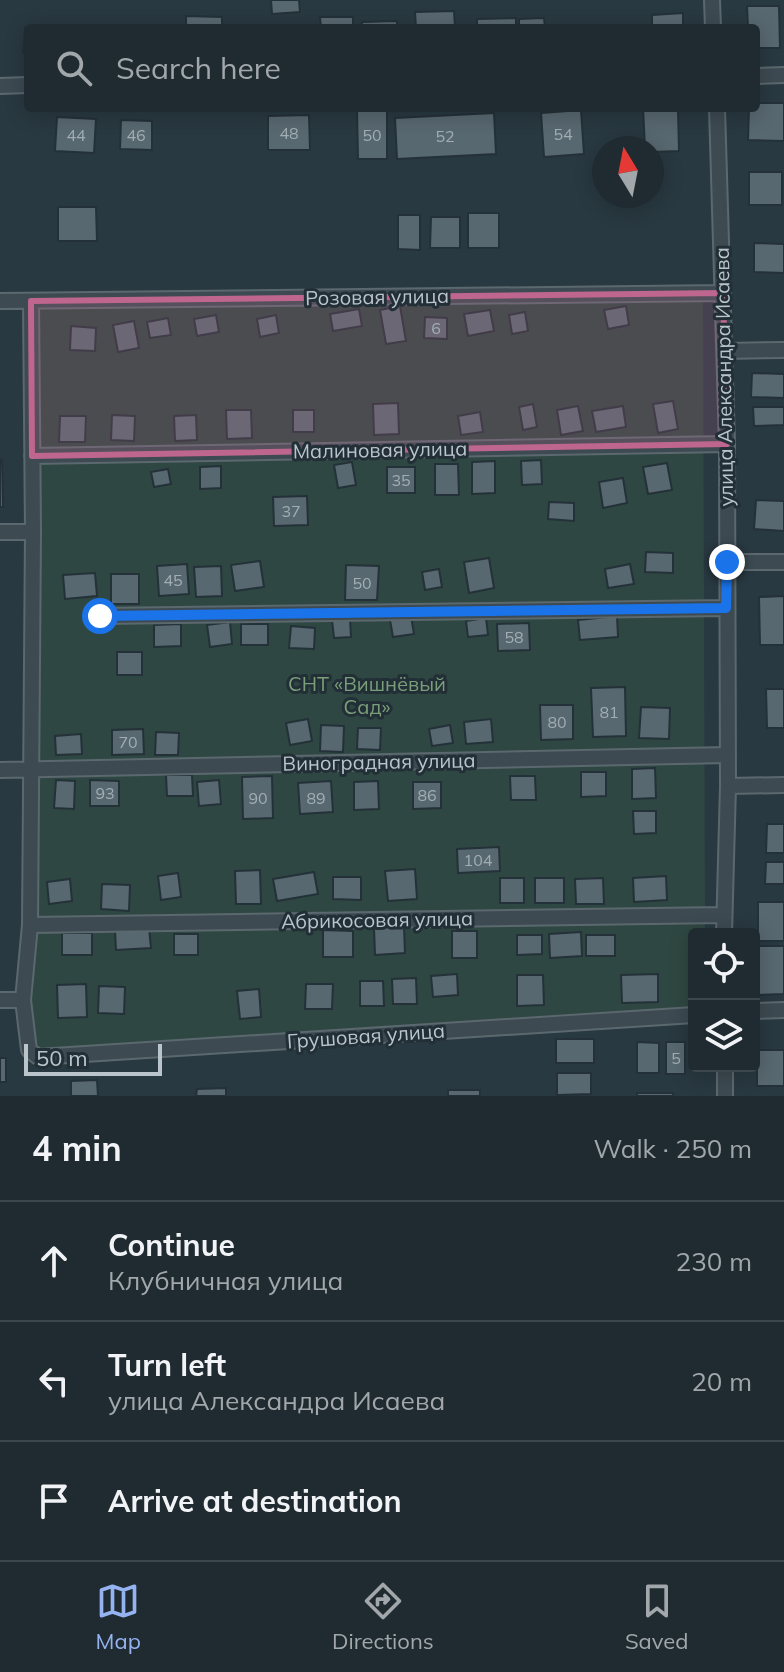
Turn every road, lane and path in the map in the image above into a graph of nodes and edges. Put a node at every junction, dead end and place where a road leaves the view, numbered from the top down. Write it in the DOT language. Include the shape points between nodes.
graph roads {
  1 [pos="712,0"];
  2 [pos="713,24"];
  3 [pos="784,75"];
  4 [pos="760,76"];
  5 [pos="24,85"];
  6 [pos="0,86"];
  7 [pos="717,112"];
  8 [pos="723,293"];
  9 [pos="0,301"];
  10 [pos="31,301"];
  11 [pos="784,350"];
  12 [pos="725,351"];
  13 [pos="727,444"];
  14 [pos="32,456"];
  15 [pos="0,532"];
  16 [pos="33,532"];
  17 [pos="727,562"];
  18 [pos="784,562"];
  19 [pos="726,608"];
  20 [pos="100,616"];
  21 [pos="728,755"];
  22 [pos="29,769"];
  23 [pos="0,770"];
  24 [pos="784,785"];
  25 [pos="728,786"];
  26 [pos="724,915"];
  27 [pos="30,925"];
  28 [pos="724,928"];
  29 [pos="0,1000"];
  30 [pos="23,1000"];
  31 [pos="784,1010"];
  32 [pos="760,1011"];
  33 [pos="688,1015"];
  34 [pos="725,1072"];
  35 [pos="725,1096"];
  1 -- 2 [label="street"];
  3 -- 4 [label="street"];
  5 -- 6 [label="street"];
  7 -- 8 [label="street, улица Александра Исаева"];
  8 -- 10 [label="street, Розовая улица"];
  8 -- 12 [label="street, улица Александра Исаева"];
  9 -- 10 [label="street, Розовая улица"];
  10 -- 14 [label="street"];
  11 -- 12 [label="street"];
  12 -- 13 [label="street, улица Александра Исаева"];
  13 -- 14 [label="street, Малиновая улица"];
  13 -- 17 [label="street, улица Александра Исаева"];
  14 -- 16 [label="street"];
  15 -- 16 [label="street"];
  16 -- 22 [label="street"];
  17 -- 18 [label="street"];
  17 -- 19 [label="street, улица Александра Исаева"];
  19 -- 20 [label="street"];
  19 -- 21 [label="street, улица Александра Исаева"];
  21 -- 22 [label="street, Виноградная улица"];
  21 -- 25 [label="street, улица Александра Исаева"];
  22 -- 23 [label="street, Виноградная улица"];
  22 -- 27 [label="street"];
  24 -- 25 [label="street"];
  25 -- 26 [label="street, улица Александра Исаева"];
  26 -- 27 [label="street, Абрикосовая улица"];
  26 -- 28 [label="street, улица Александра Исаева"];
  27 -- 30 [label="street"];
  29 -- 30 [label="street"];
  30 -- 33 [label="street, Грушовая улица" via="29,1050 38,1057"];
  31 -- 32 [label="street"];
  34 -- 35 [label="street"];
}
